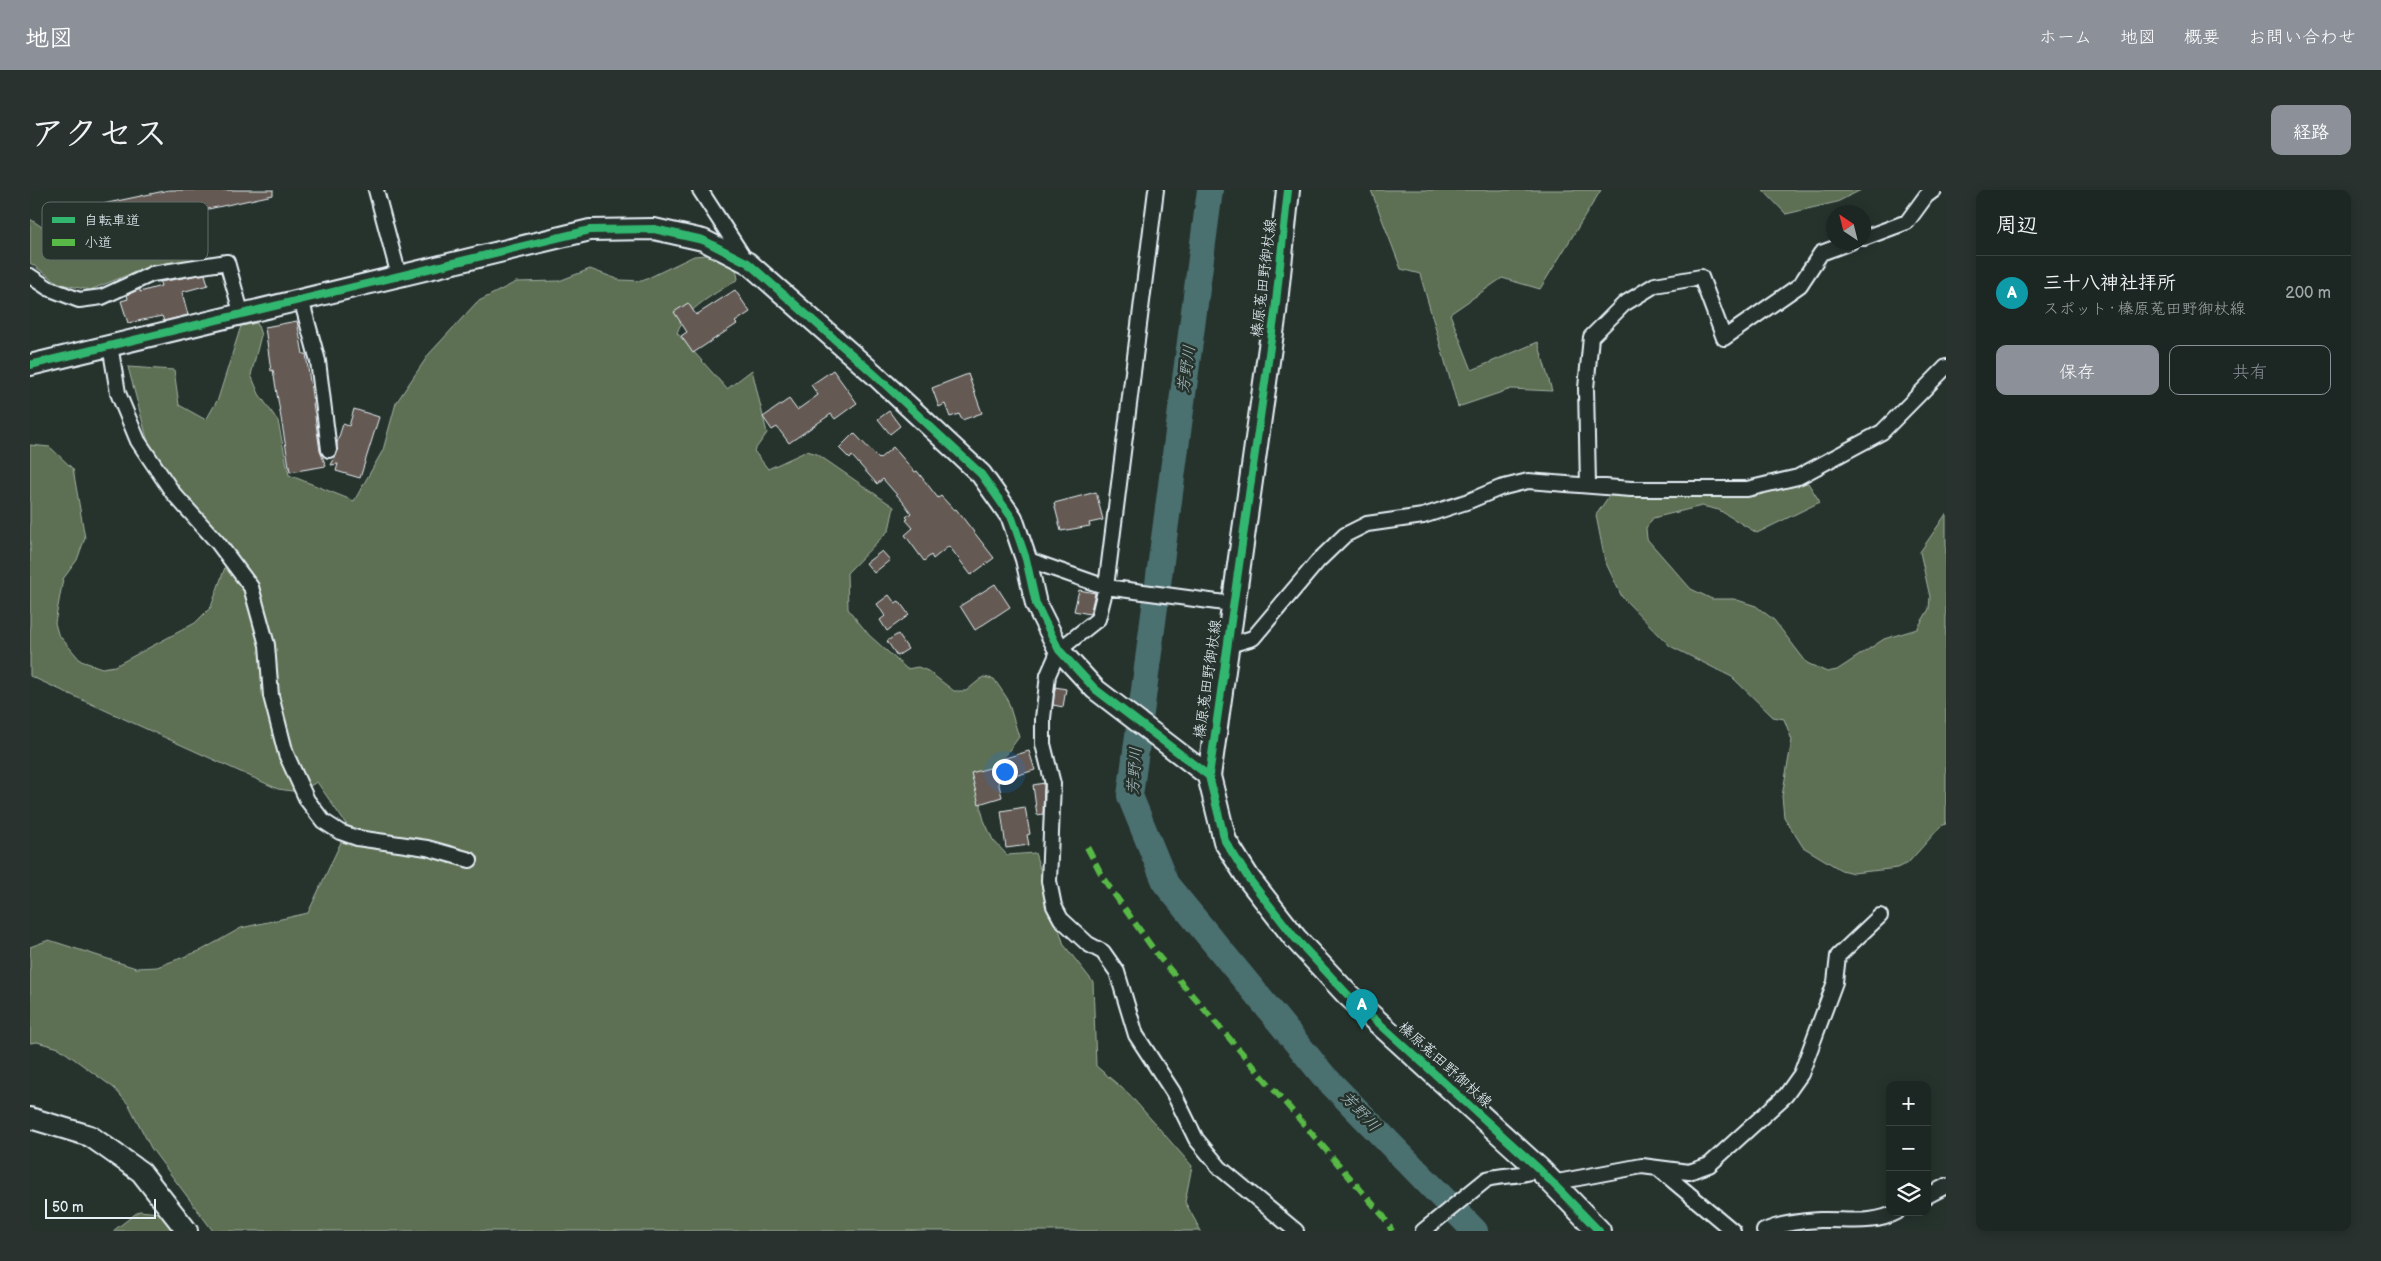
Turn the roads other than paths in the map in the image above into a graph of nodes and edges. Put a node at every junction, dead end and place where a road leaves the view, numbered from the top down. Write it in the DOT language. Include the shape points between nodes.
graph roads {
  1 [pos="376,190"];
  2 [pos="700,190"];
  3 [pos="1156,190"];
  4 [pos="1288,190"];
  5 [pos="1934,190"];
  6 [pos="1871,235"];
  7 [pos="1829,250"];
  8 [pos="748,263"];
  9 [pos="30,276"];
  10 [pos="399,276"];
  11 [pos="301,299"];
  12 [pos="241,312"];
  13 [pos="110,345"];
  14 [pos="30,364"];
  15 [pos="1946,366"];
  16 [pos="329,450"];
  17 [pos="1588,485"];
  18 [pos="1026,559"];
  19 [pos="1106,587"];
  20 [pos="1226,603"];
  21 [pos="1226,646"];
  22 [pos="1060,650"];
  23 [pos="1205,772"];
  24 [pos="470,860"];
  25 [pos="1880,916"];
  26 [pos="30,1118"];
  27 [pos="1659,1168"];
  28 [pos="1546,1176"];
  29 [pos="1946,1186"];
  30 [pos="1931,1194"];
  31 [pos="1886,1215"];
  32 [pos="187,1231"];
  33 [pos="1296,1231"];
  34 [pos="1424,1231"];
  35 [pos="1599,1231"];
  36 [pos="1734,1231"];
  37 [pos="1764,1231"];
  1 -- 10 [label="street"];
  2 -- 8 [label="street"];
  3 -- 19 [label="street"];
  4 -- 20 [label="main road, 榛原菟田野御杖線" via="1275,312"];
  5 -- 6 [label="street" via="1907,222"];
  7 -- 17 [label="street" via="1821,253 1800,285 1724,338 1701,277 1655,285 1624,304 1591,337 1586,388"];
  8 -- 10 [label="street" via="703,240 654,230 590,230"];
  8 -- 18 [label="street" via="981,474 1012,518"];
  9 -- 12 [label="street" via="48,288 79,300 102,297 152,274 227,262"];
  10 -- 11 [label="street"];
  11 -- 12 [label="street"];
  11 -- 16 [label="street" via="318,361"];
  12 -- 13 [label="street"];
  13 -- 14 [label="street"];
  13 -- 24 [label="street" via="118,393 138,441 173,493 218,543 251,587 267,645 271,696 286,754 307,800 323,821 340,832 357,838 427,848"];
  15 -- 17 [label="street" via="1882,432 1798,477 1747,489 1631,489"];
  17 -- 21 [label="street" via="1528,481 1423,516 1367,524 1345,535 1318,561 1253,638"];
  18 -- 19 [label="street"];
  18 -- 22 [label="street" via="1036,604"];
  19 -- 20 [label="street"];
  19 -- 22 [label="street" via="1098,619"];
  20 -- 21 [label="main road, 榛原菟田野御杖線"];
  21 -- 23 [label="main road, 榛原菟田野御杖線"];
  22 -- 23 [label="street" via="1095,690"];
  22 -- 33 [label="street" via="1048,676 1043,718 1043,744 1053,784 1049,881 1054,906 1061,919 1088,944 1102,952 1116,972 1136,1034 1173,1092 1196,1139 1220,1168"];
  23 -- 28 [label="main road, 榛原菟田野御杖線" via="1225,841 1249,879 1295,938 1347,994"];
  25 -- 27 [label="street" via="1838,956 1827,1008 1801,1074 1786,1095 1708,1165 1689,1172"];
  26 -- 32 [label="street" via="90,1136 141,1172"];
  27 -- 28 [label="street" via="1642,1166"];
  27 -- 36 [label="street"];
  28 -- 34 [label="street" via="1527,1174 1487,1179"];
  28 -- 35 [label="main road, 榛原菟田野御杖線"];
  29 -- 30 [label="street"];
  31 -- 37 [label="street" via="1866,1221 1820,1220 1779,1224"];
}
